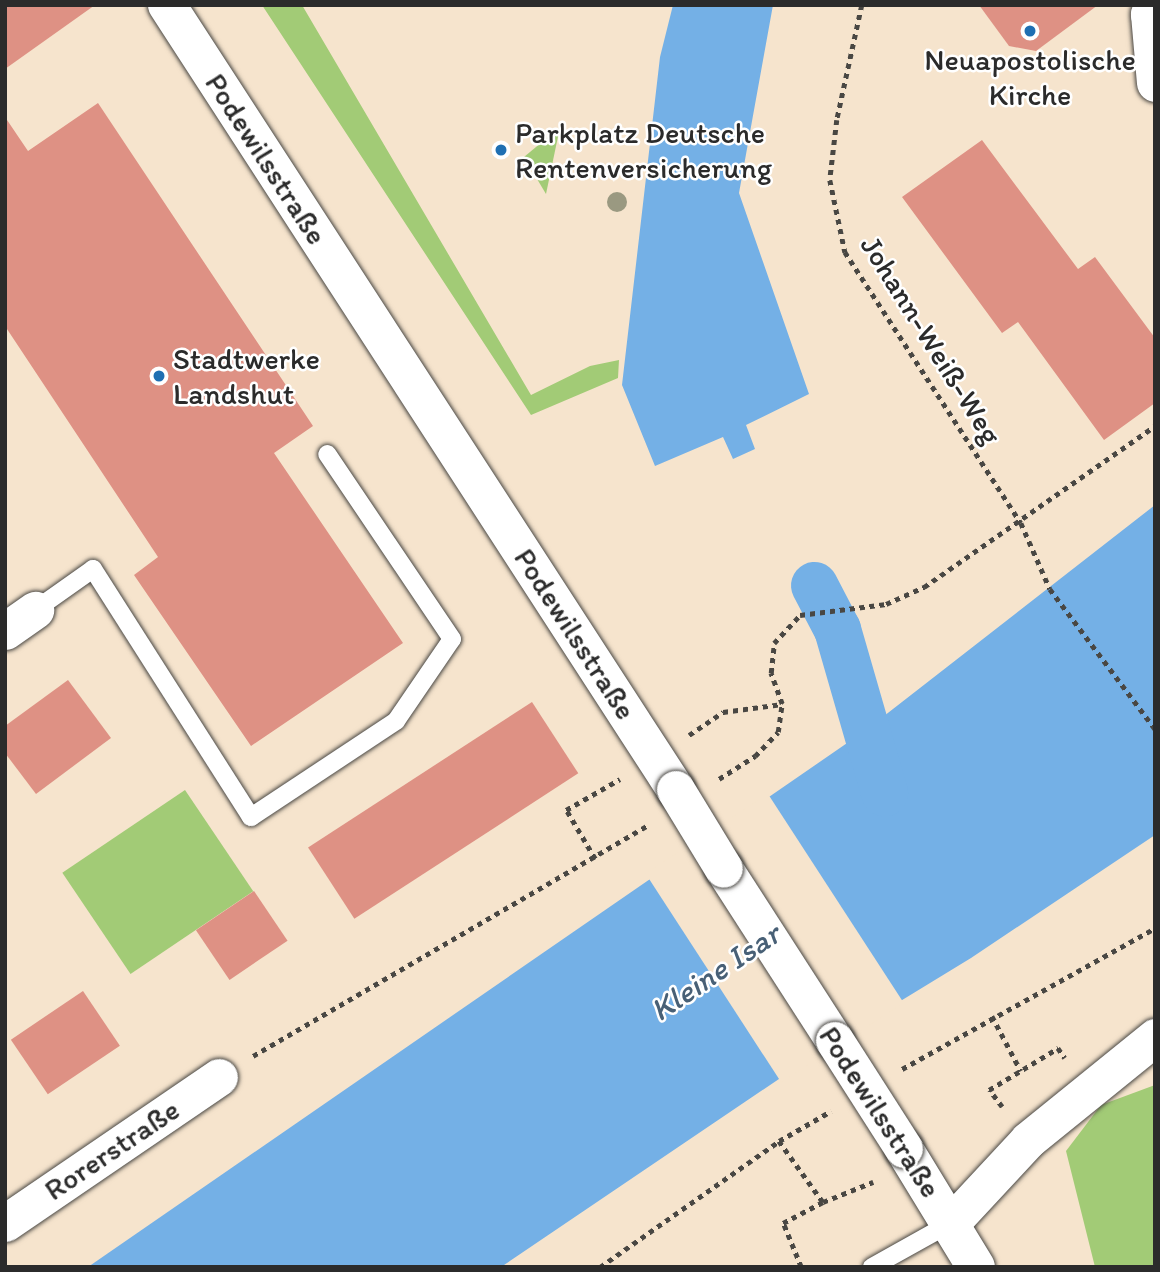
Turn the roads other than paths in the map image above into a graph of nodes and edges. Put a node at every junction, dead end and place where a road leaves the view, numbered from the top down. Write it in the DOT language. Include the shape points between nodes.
graph roads {
  1 [pos="167,5"];
  2 [pos="1155,9"];
  3 [pos="1155,83"];
  4 [pos="327,454"];
  5 [pos="35,610"];
  6 [pos="5,631"];
  7 [pos="1155,1037"];
  8 [pos="219,1077"];
  9 [pos="5,1223"];
  10 [pos="951,1223"];
  11 [pos="872,1267"];
  12 [pos="976,1267"];
  1 -- 10 [label="main road, Podewilsstraße, bridge" via="693,788"];
  2 -- 3 [label="street" via="1149,14"];
  4 -- 5 [label="lane" via="452,639 396,721 251,817 93,569"];
  5 -- 6 [label="street"];
  7 -- 10 [label="street" via="1028,1140"];
  8 -- 9 [label="street, Rorerstraße"];
  10 -- 11 [label="lane"];
  10 -- 12 [label="main road, Podewilsstraße"];
}
